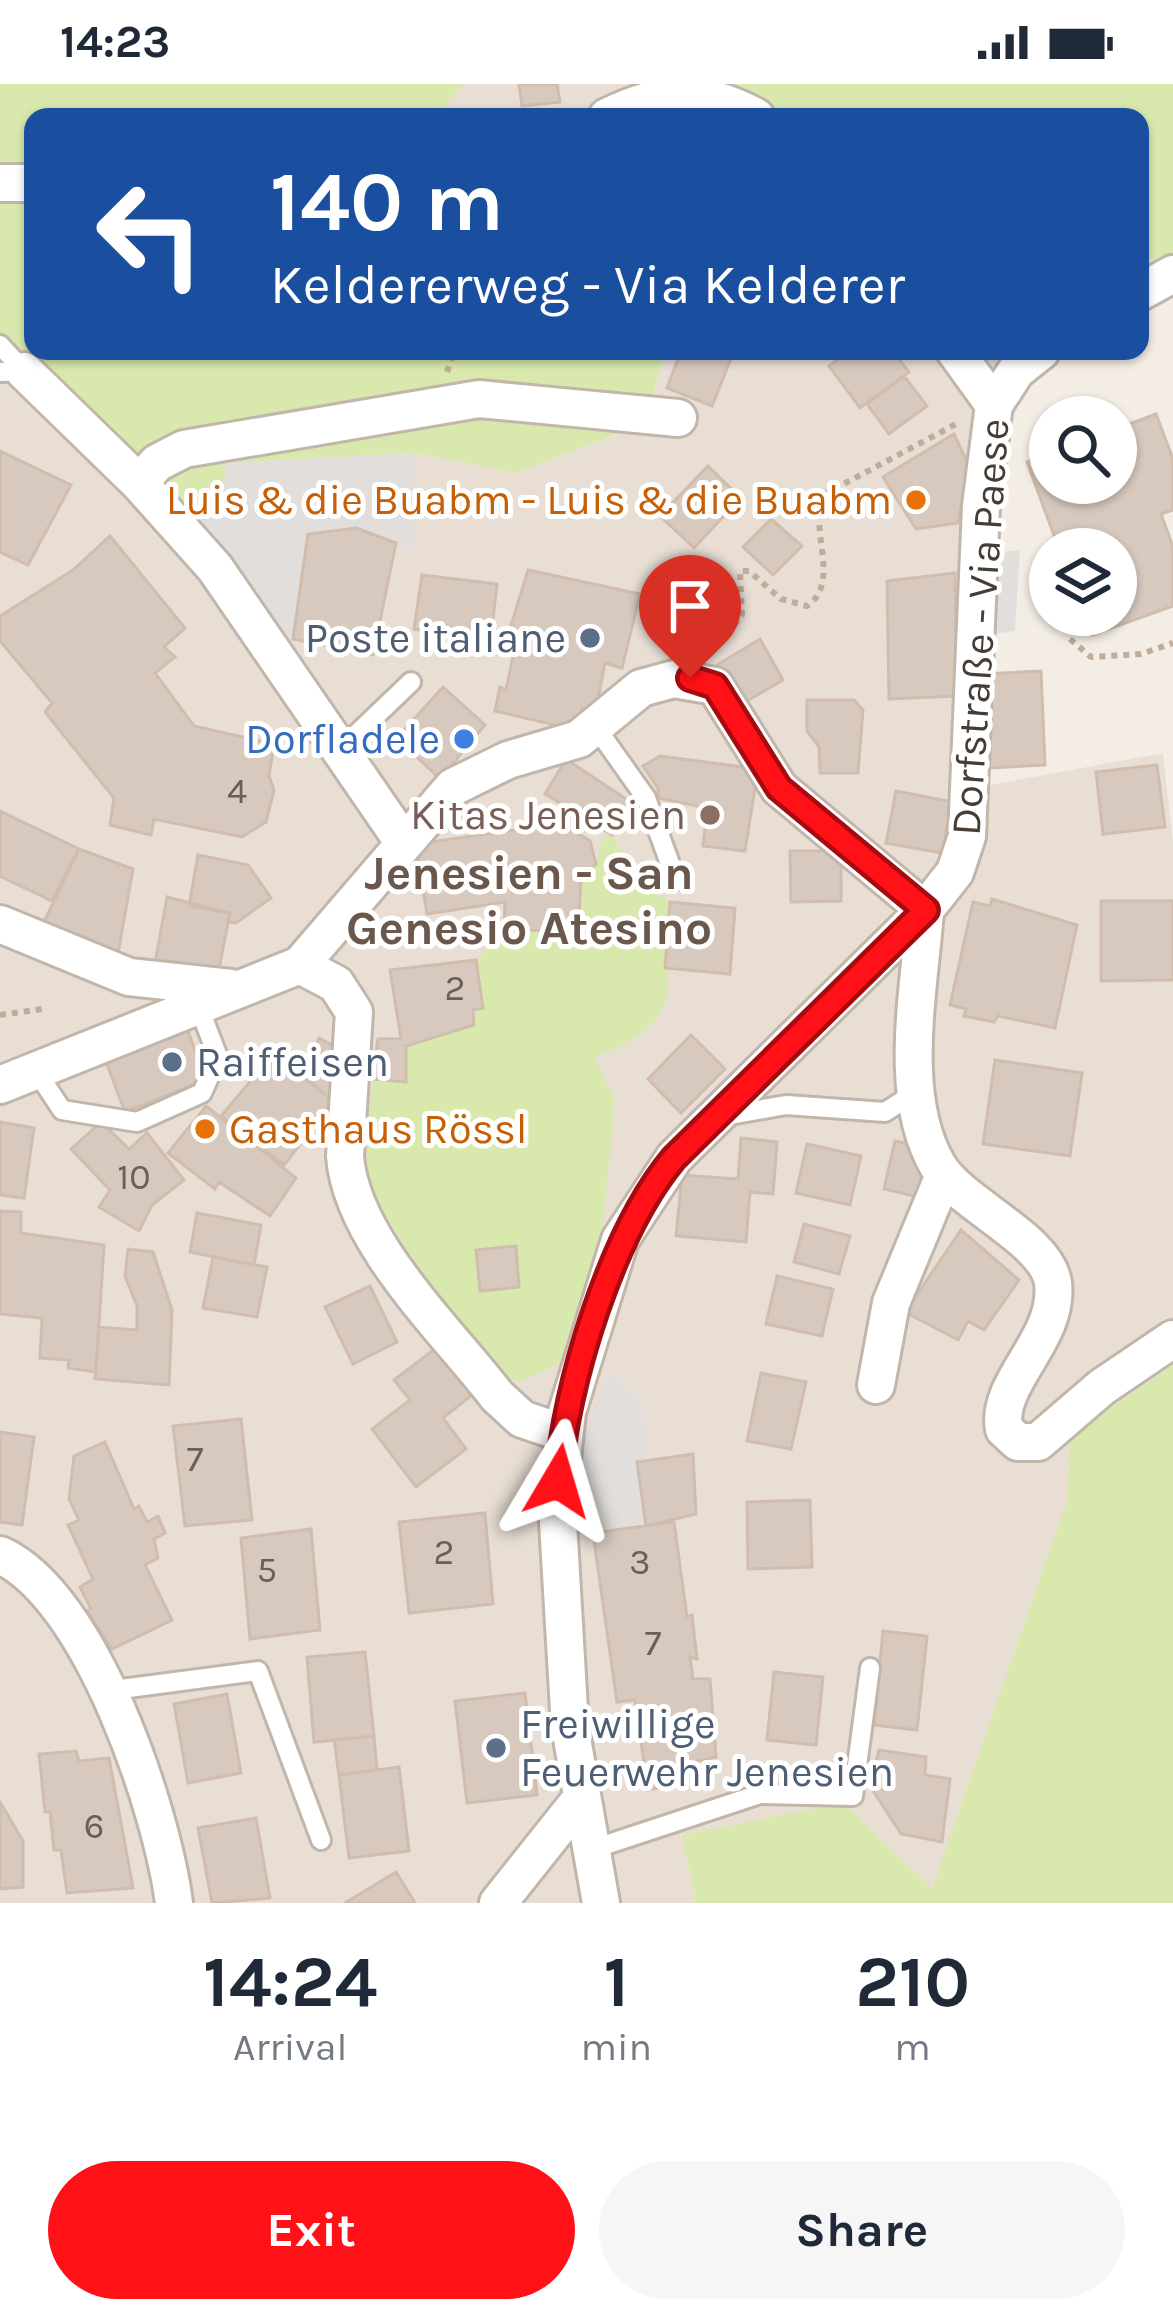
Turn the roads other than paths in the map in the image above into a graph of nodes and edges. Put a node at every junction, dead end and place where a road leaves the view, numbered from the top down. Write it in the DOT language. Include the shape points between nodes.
graph roads {
  1 [pos="633,108"];
  2 [pos="739,108"];
  3 [pos="961,360"];
  4 [pos="1030,360"];
  5 [pos="8,362"];
  6 [pos="994,406"];
  7 [pos="678,418"];
  8 [pos="140,483"];
  9 [pos="412,682"];
  10 [pos="597,729"];
  11 [pos="341,748"];
  12 [pos="404,843"];
  13 [pos="676,880"];
  14 [pos="926,910"];
  15 [pos="0,923"];
  16 [pos="300,965"];
  17 [pos="239,989"];
  18 [pos="198,1005"];
  19 [pos="35,1070"];
  20 [pos="0,1084"];
  21 [pos="916,1092"];
  22 [pos="717,1117"];
  23 [pos="944,1174"];
  24 [pos="1173,1339"];
  25 [pos="876,1385"];
  26 [pos="563,1433"];
  27 [pos="0,1555"];
  28 [pos="870,1668"];
  29 [pos="106,1691"];
  30 [pos="580,1800"];
  31 [pos="321,1840"];
  32 [pos="590,1850"];
  33 [pos="174,1903"];
  34 [pos="498,1903"];
  35 [pos="601,1903"];
  1 -- 2 [label="street" via="680,92"];
  3 -- 6 [label="street"];
  4 -- 6 [label="street, Dorfstraße - Via Paese"];
  5 -- 8 [label="street"];
  6 -- 14 [label="street, Dorfstraße - Via Paese" via="981,506 967,836 955,872"];
  7 -- 8 [label="street" via="519,399 428,405 184,449"];
  8 -- 11 [label="street" via="215,568"];
  9 -- 11 [label="lane"];
  10 -- 12 [label="street" via="468,776"];
  10 -- 13 [label="lane" via="646,798"];
  10 -- 14 [label="street" via="641,688 690,678 715,686 779,788"];
  11 -- 12 [label="street"];
  12 -- 16 [label="street"];
  14 -- 21 [label="street"];
  14 -- 22 [label="street, Dorfstraße - Via Paese"];
  15 -- 17 [label="street" via="129,977"];
  16 -- 17 [label="street"];
  16 -- 26 [label="street" via="336,984 354,1012 345,1156 362,1217 497,1396 522,1419"];
  17 -- 18 [label="street"];
  18 -- 19 [label="street"];
  18 -- 19 [label="lane" via="218,1058 202,1093 137,1122 62,1110"];
  19 -- 20 [label="street"];
  21 -- 22 [label="lane" via="885,1112 786,1105"];
  21 -- 23 [label="street"];
  22 -- 26 [label="street, Dorfstraße - Via Paese" via="658,1177 620,1240"];
  23 -- 24 [label="street" via="1042,1258 1053,1277 1054,1305 1040,1345 1004,1408 1010,1436 1028,1443 1050,1435"];
  23 -- 25 [label="street" via="891,1303"];
  26 -- 30 [label="street, Dorfstraße - Via Paese" via="560,1589"];
  27 -- 29 [label="street" via="52,1599"];
  28 -- 32 [label="lane" via="853,1796 760,1794"];
  29 -- 31 [label="lane" via="258,1671"];
  29 -- 33 [label="street" via="153,1799"];
  30 -- 32 [label="street, Dorfstraße - Via Paese"];
  30 -- 34 [label="street"];
  32 -- 35 [label="street, Dorfstraße - Via Paese"];
}
